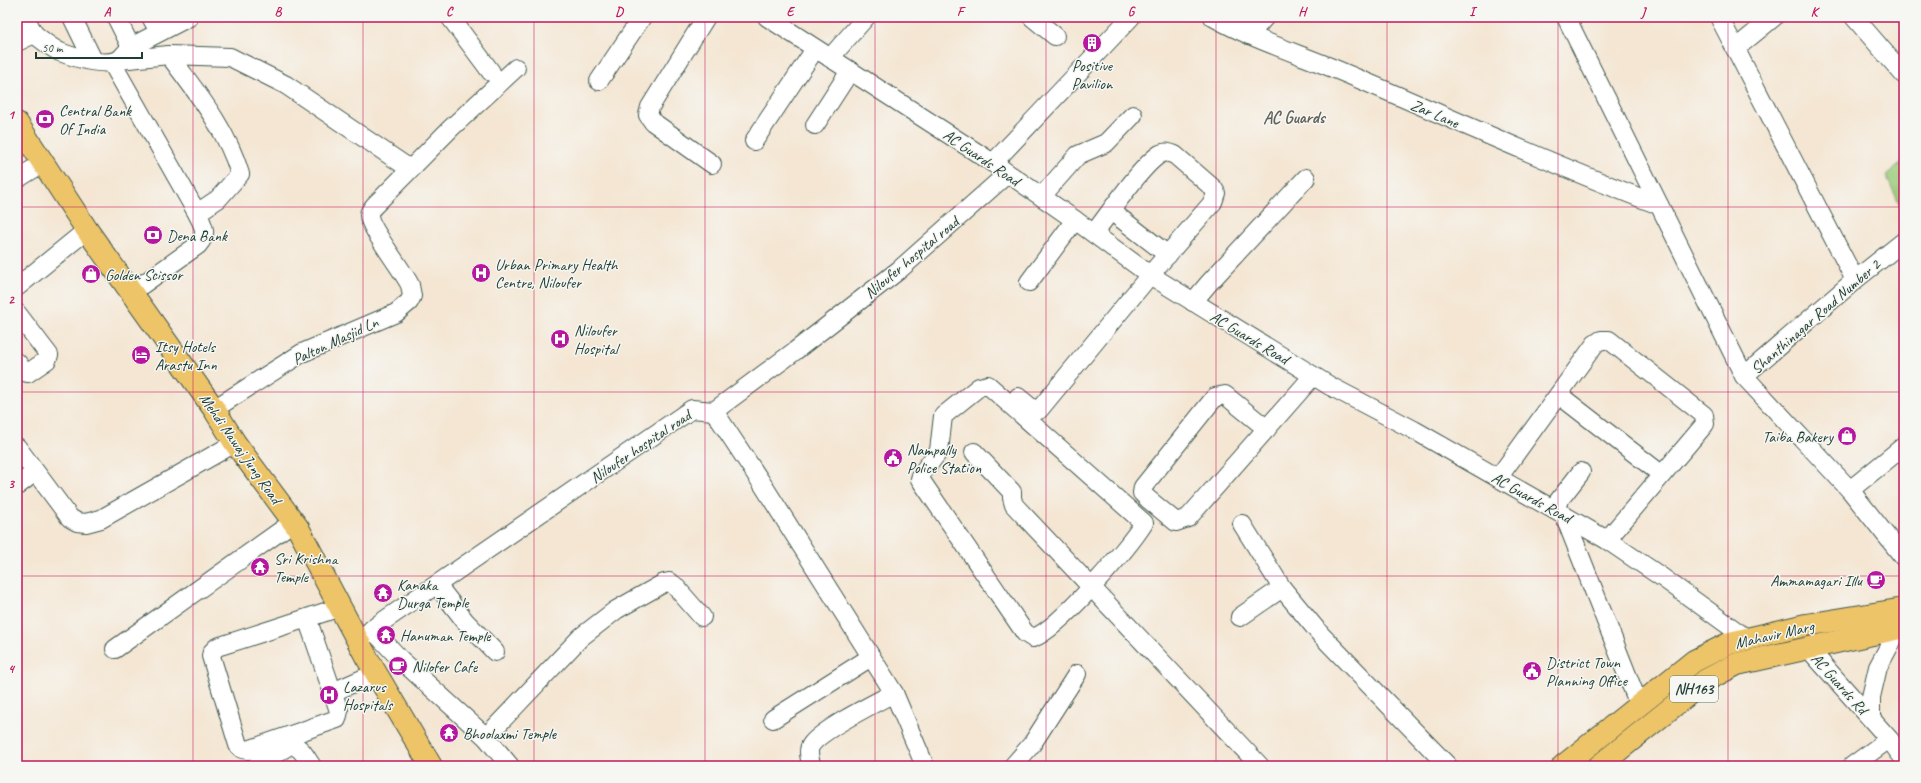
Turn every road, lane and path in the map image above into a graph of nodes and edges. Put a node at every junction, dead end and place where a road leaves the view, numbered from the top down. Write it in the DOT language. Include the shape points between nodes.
graph roads {
  1 [pos="25,17"];
  2 [pos="72,17"];
  3 [pos="116,17"];
  4 [pos="450,17"];
  5 [pos="642,17"];
  6 [pos="706,17"];
  7 [pos="767,17"];
  8 [pos="866,17"];
  9 [pos="1032,17"];
  10 [pos="1131,17"];
  11 [pos="1213,17"];
  12 [pos="1265,17"];
  13 [pos="1566,17"];
  14 [pos="1719,17"];
  15 [pos="1774,17"];
  16 [pos="182,18"];
  17 [pos="1860,19"];
  18 [pos="155,24"];
  19 [pos="34,34"];
  20 [pos="1249,35"];
  21 [pos="1055,36"];
  22 [pos="17,42"];
  23 [pos="131,47"];
  24 [pos="1735,49"];
  25 [pos="822,54"];
  26 [pos="169,55"];
  27 [pos="93,60"];
  28 [pos="115,61"];
  29 [pos="516,68"];
  30 [pos="850,71"];
  31 [pos="491,72"];
  32 [pos="1904,76"];
  33 [pos="599,81"];
  34 [pos="1133,115"];
  35 [pos="17,123"];
  36 [pos="815,125"];
  37 [pos="754,141"];
  38 [pos="43,163"];
  39 [pos="993,163"];
  40 [pos="712,164"];
  41 [pos="410,169"];
  42 [pos="1007,174"];
  43 [pos="1306,178"];
  44 [pos="17,179"];
  45 [pos="1042,196"];
  46 [pos="1659,205"];
  47 [pos="1111,211"];
  48 [pos="197,213"];
  49 [pos="1075,220"];
  50 [pos="87,230"];
  51 [pos="1094,233"];
  52 [pos="1904,241"];
  53 [pos="1168,255"];
  54 [pos="1150,275"];
  55 [pos="1855,280"];
  56 [pos="1029,282"];
  57 [pos="17,287"];
  58 [pos="132,292"];
  59 [pos="1193,302"];
  60 [pos="17,313"];
  61 [pos="17,362"];
  62 [pos="1314,376"];
  63 [pos="1744,376"];
  64 [pos="994,377"];
  65 [pos="1559,395"];
  66 [pos="214,409"];
  67 [pos="714,411"];
  68 [pos="1267,429"];
  69 [pos="235,443"];
  70 [pos="1904,446"];
  71 [pos="17,447"];
  72 [pos="974,452"];
  73 [pos="35,472"];
  74 [pos="1581,472"];
  75 [pos="1661,474"];
  76 [pos="1498,478"];
  77 [pos="17,486"];
  78 [pos="1850,490"];
  79 [pos="1559,511"];
  80 [pos="293,522"];
  81 [pos="1242,524"];
  82 [pos="1607,540"];
  83 [pos="1904,558"];
  84 [pos="437,585"];
  85 [pos="1092,587"];
  86 [pos="1282,588"];
  87 [pos="340,607"];
  88 [pos="702,617"];
  89 [pos="1240,617"];
  90 [pos="307,618"];
  91 [pos="1902,621"];
  92 [pos="365,635"];
  93 [pos="1746,638"];
  94 [pos="1808,648"];
  95 [pos="114,649"];
  96 [pos="495,652"];
  97 [pos="871,657"];
  98 [pos="376,673"];
  99 [pos="1077,674"];
  100 [pos="333,692"];
  101 [pos="894,693"];
  102 [pos="1639,705"];
  103 [pos="1870,718"];
  104 [pos="773,719"];
  105 [pos="486,737"];
  106 [pos="1889,739"];
  107 [pos="1904,759"];
  108 [pos="256,766"];
  109 [pos="312,766"];
  110 [pos="431,766"];
  111 [pos="510,766"];
  112 [pos="812,766"];
  113 [pos="925,766"];
  114 [pos="1013,766"];
  115 [pos="1260,766"];
  116 [pos="1448,766"];
  117 [pos="1563,766"];
  118 [pos="1600,766"];
  119 [pos="1852,766"];
  1 -- 19 [label="street"];
  2 -- 27 [label="street"];
  3 -- 23 [label="street"];
  4 -- 31 [label="street"];
  5 -- 33 [label="street"];
  6 -- 40 [label="street" via="650,107 648,115 653,122"];
  7 -- 25 [label="street, AC Guards Road"];
  8 -- 25 [label="street"];
  9 -- 21 [label="street"];
  10 -- 39 [label="street"];
  11 -- 20 [label="street, Zar Lane"];
  12 -- 20 [label="street"];
  13 -- 46 [label="street"];
  14 -- 24 [label="street"];
  15 -- 24 [label="street"];
  16 -- 18 [label="street"];
  17 -- 32 [label="street"];
  18 -- 23 [label="street"];
  19 -- 22 [label="street"];
  19 -- 27 [label="street" via="61,52"];
  20 -- 46 [label="street, Zar Lane" via="1335,69 1602,184"];
  23 -- 28 [label="street"];
  24 -- 55 [label="street"];
  25 -- 30 [label="street, AC Guards Road"];
  25 -- 37 [label="street"];
  26 -- 28 [label="street"];
  26 -- 41 [label="street" via="230,57 252,67 286,86"];
  26 -- 48 [label="street" via="218,123 240,174 218,199"];
  27 -- 28 [label="street"];
  28 -- 48 [label="street"];
  29 -- 41 [label="street, Palton Masjid Ln"];
  30 -- 36 [label="street"];
  30 -- 39 [label="street, AC Guards Road"];
  34 -- 45 [label="street" via="1106,143 1078,155"];
  35 -- 38 [label="main road, Mehdi Nawaj Jung Road"];
  38 -- 44 [label="street"];
  38 -- 50 [label="main road, Mehdi Nawaj Jung Road"];
  39 -- 42 [label="street, AC Guards Road"];
  41 -- 66 [label="street, Palton Masjid Ln" via="370,212 374,227 410,284 412,296 404,307 302,353"];
  42 -- 45 [label="street, AC Guards Road"];
  42 -- 67 [label="street, Niloufer hospital road" via="899,270"];
  43 -- 59 [label="street"];
  45 -- 49 [label="street, AC Guards Road"];
  46 -- 63 [label="street"];
  47 -- 51 [label="street"];
  47 -- 53 [label="street"];
  47 -- 53 [label="street" via="1150,163 1161,154 1168,152 1175,155 1216,193 1214,202"];
  48 -- 58 [label="street" via="205,230 204,238"];
  49 -- 51 [label="street, AC Guards Road"];
  49 -- 56 [label="street"];
  50 -- 57 [label="street"];
  50 -- 58 [label="main road, Mehdi Nawaj Jung Road"];
  51 -- 54 [label="street, AC Guards Road"];
  52 -- 55 [label="street, Shanthinagar Road Number 2"];
  53 -- 54 [label="street"];
  54 -- 59 [label="street, AC Guards Road"];
  54 -- 64 [label="street" via="1040,410 1035,411"];
  55 -- 63 [label="street, Shanthinagar Road Number 2"];
  58 -- 66 [label="main road, Mehdi Nawaj Jung Road"];
  59 -- 62 [label="street, AC Guards Road"];
  60 -- 61 [label="street" via="49,355 47,360 28,374"];
  62 -- 68 [label="street"];
  62 -- 76 [label="street, AC Guards Road"];
  63 -- 78 [label="street"];
  65 -- 75 [label="street"];
  65 -- 75 [label="street" via="1595,344 1601,340 1609,340 1706,418 1705,424"];
  65 -- 76 [label="street"];
  66 -- 69 [label="main road, Mehdi Nawaj Jung Road"];
  67 -- 84 [label="street, Niloufer hospital road" via="692,409"];
  67 -- 97 [label="street" via="763,484"];
  68 -- 68 [label="street" via="1225,395 1215,397 1143,487 1142,493 1171,519 1176,522 1183,521"];
  69 -- 73 [label="street" via="118,511 86,523 76,522 70,518"];
  69 -- 80 [label="main road, Mehdi Nawaj Jung Road"];
  70 -- 78 [label="street"];
  71 -- 73 [label="street"];
  72 -- 85 [label="street" via="1012,492 1014,505"];
  73 -- 77 [label="street"];
  74 -- 79 [label="street"];
  75 -- 82 [label="street"];
  76 -- 79 [label="street, AC Guards Road"];
  78 -- 83 [label="street"];
  79 -- 82 [label="street, AC Guards Road"];
  79 -- 102 [label="street"];
  80 -- 87 [label="main road, Mehdi Nawaj Jung Road"];
  80 -- 95 [label="street"];
  81 -- 86 [label="street"];
  82 -- 93 [label="street, AC Guards Road"];
  84 -- 92 [label="street, Niloufer hospital road"];
  84 -- 96 [label="street" via="465,621"];
  85 -- 85 [label="street" via="1047,631 1033,638 1025,633 922,484 922,473 940,451 943,416 979,388 988,385 1144,523"];
  85 -- 115 [label="street"];
  86 -- 89 [label="street"];
  86 -- 116 [label="street" via="1321,635"];
  87 -- 90 [label="street"];
  87 -- 92 [label="main road, Mehdi Nawaj Jung Road"];
  88 -- 105 [label="street" via="674,585 664,583 616,610 581,637"];
  90 -- 100 [label="street"];
  90 -- 100 [label="street" via="217,647 212,652 211,656 238,745 248,750 334,722 339,711"];
  91 -- 93 [label="main road, Mahavir Marg / NH163"];
  91 -- 94 [label="main road, Mahavir Marg / NH163"];
  91 -- 103 [label="street, AC Guards Rd" via="1878,667 1871,697"];
  92 -- 98 [label="main road, Mehdi Nawaj Jung Road"];
  92 -- 105 [label="street" via="401,660"];
  93 -- 102 [label="main road, Mahavir Marg / NH163" via="1730,642 1694,661"];
  94 -- 103 [label="street, AC Guards Rd"];
  94 -- 118 [label="main road, Mahavir Marg / NH163" via="1737,664 1706,680"];
  97 -- 101 [label="street"];
  97 -- 104 [label="street"];
  98 -- 100 [label="street"];
  98 -- 110 [label="main road, Mehdi Nawaj Jung Road"];
  99 -- 114 [label="street" via="1032,744"];
  101 -- 112 [label="street" via="825,733 810,746"];
  101 -- 113 [label="street"];
  102 -- 117 [label="main road, Mahavir Marg / NH163"];
  103 -- 106 [label="street"];
  105 -- 111 [label="street"];
  106 -- 107 [label="street"];
  106 -- 119 [label="street"];
  108 -- 109 [label="street" via="290,745 295,745"];
}
